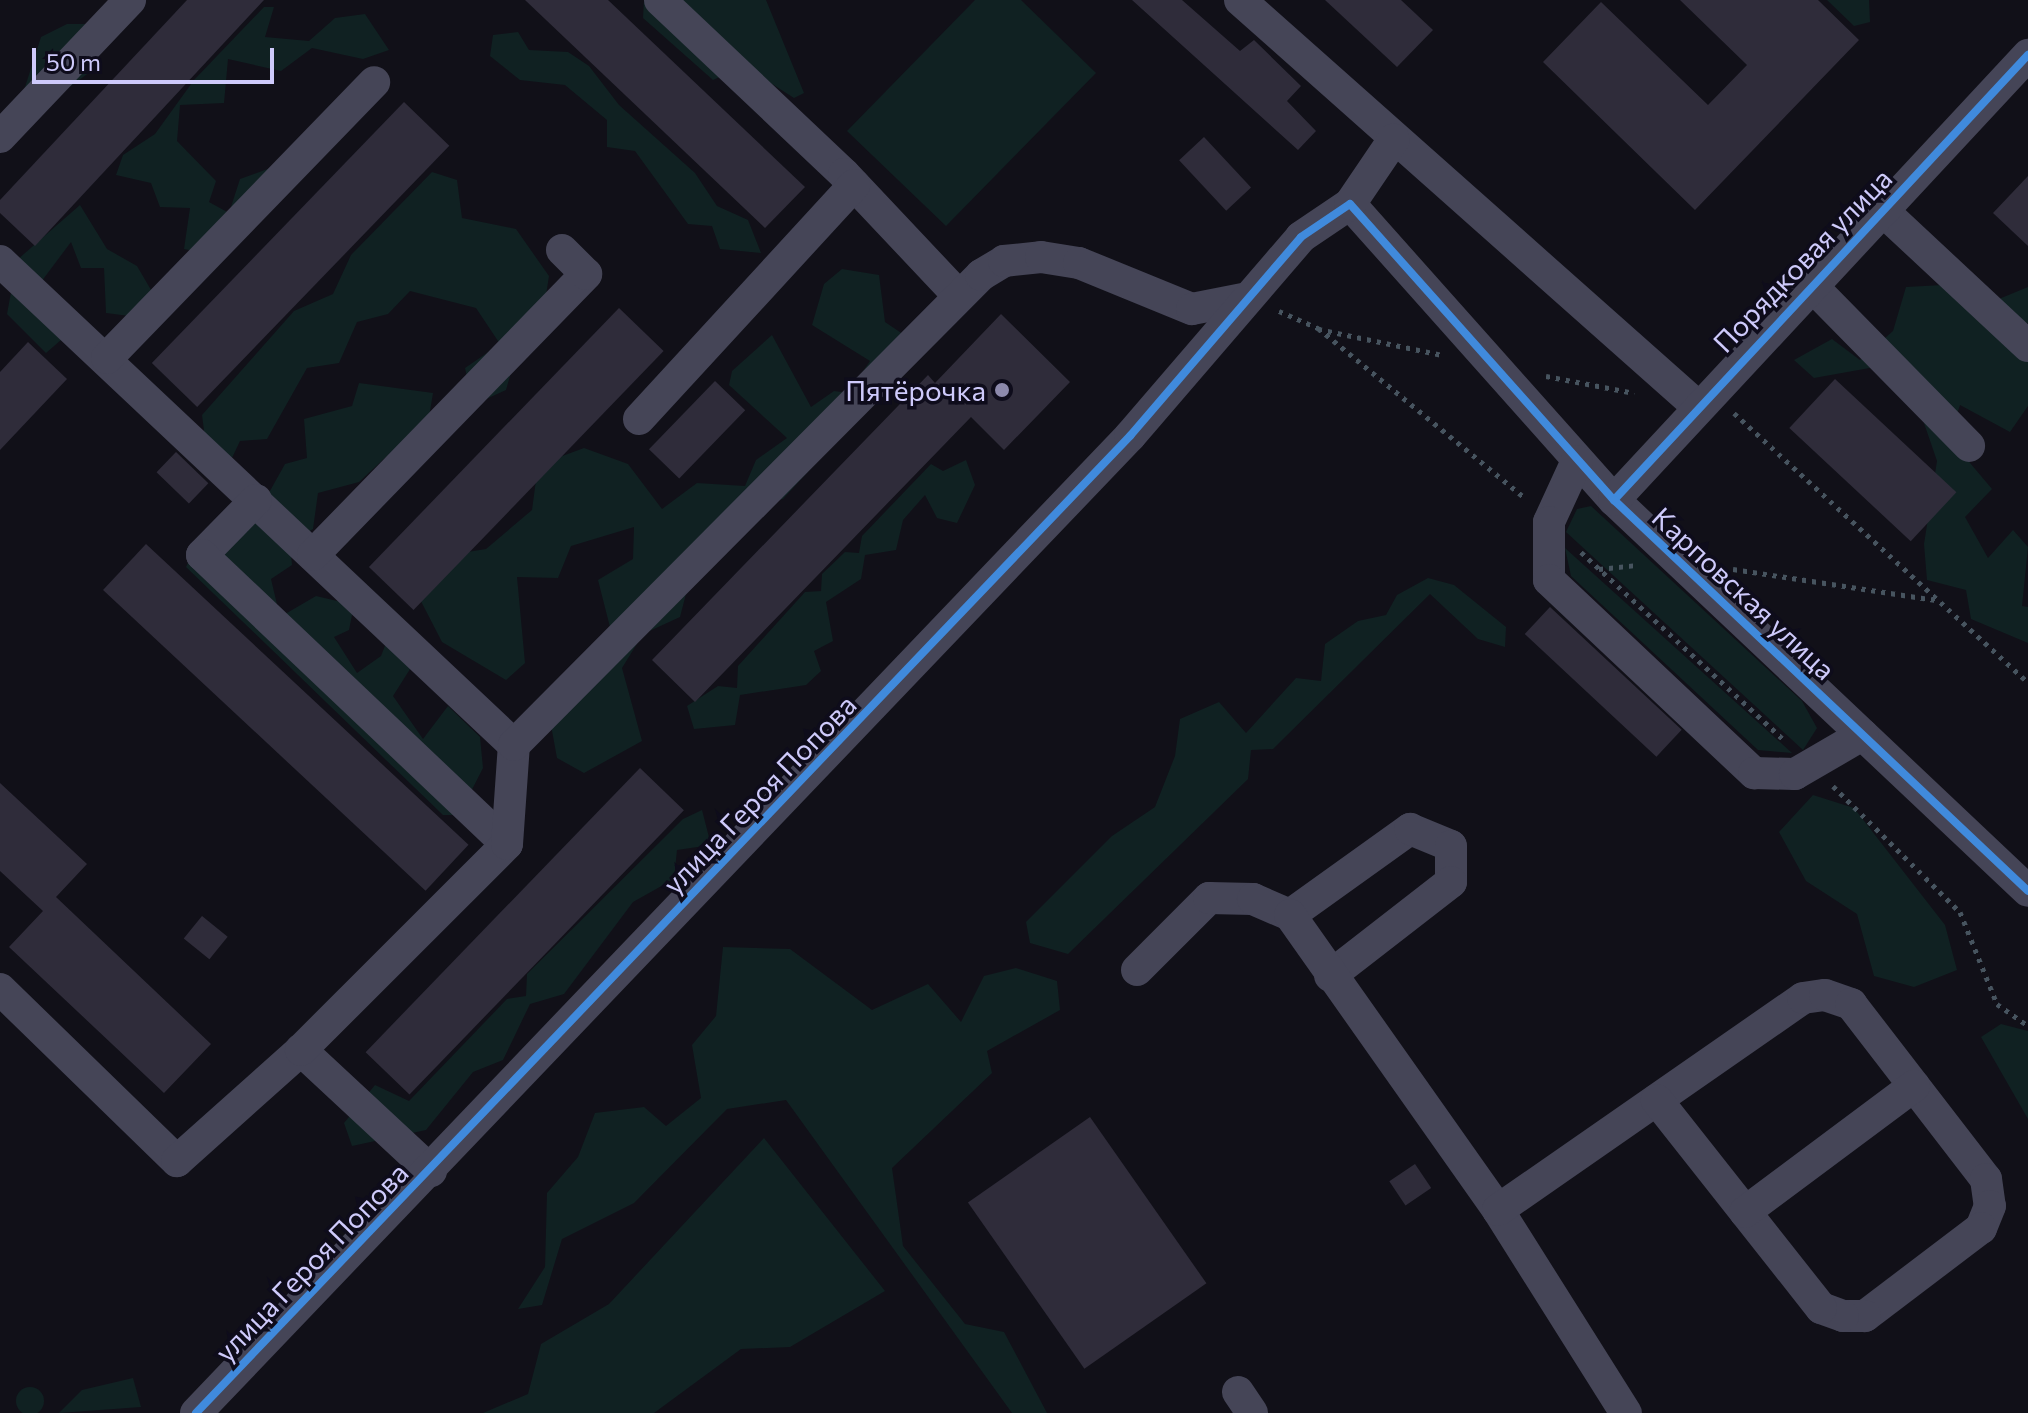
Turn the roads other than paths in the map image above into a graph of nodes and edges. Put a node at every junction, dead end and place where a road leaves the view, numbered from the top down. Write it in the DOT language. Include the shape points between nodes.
graph roads {
  1 [pos="130,0"];
  2 [pos="660,0"];
  3 [pos="1240,0"];
  4 [pos="2028,55"];
  5 [pos="374,82"];
  6 [pos="0,137"];
  7 [pos="1394,139"];
  8 [pos="854,185"];
  9 [pos="1350,204"];
  10 [pos="1881,209"];
  11 [pos="562,250"];
  12 [pos="7,283"];
  13 [pos="1810,284"];
  14 [pos="959,296"];
  15 [pos="1248,298"];
  16 [pos="2028,346"];
  17 [pos="107,358"];
  18 [pos="1696,405"];
  19 [pos="639,419"];
  20 [pos="1969,446"];
  21 [pos="1577,461"];
  22 [pos="256,500"];
  23 [pos="1614,500"];
  24 [pos="313,555"];
  25 [pos="1862,735"];
  26 [pos="514,745"];
  27 [pos="507,844"];
  28 [pos="2028,891"];
  29 [pos="1290,915"];
  30 [pos="1137,970"];
  31 [pos="1330,976"];
  32 [pos="0,989"];
  33 [pos="301,1050"];
  34 [pos="1914,1086"];
  35 [pos="1657,1100"];
  36 [pos="431,1171"];
  37 [pos="1498,1210"];
  38 [pos="1745,1212"];
  39 [pos="196,1413"];
  40 [pos="1626,1413"];
  1 -- 6 [label="street"];
  2 -- 8 [label="street"];
  3 -- 7 [label="street"];
  4 -- 10 [label="street, Порядковая улица"];
  5 -- 17 [label="street"];
  7 -- 9 [label="street"];
  7 -- 18 [label="street"];
  8 -- 14 [label="street"];
  8 -- 19 [label="street"];
  9 -- 15 [label="street, улица Героя Попова" via="1301,237"];
  9 -- 21 [label="street, Карповская улица"];
  10 -- 13 [label="street, Порядковая улица"];
  10 -- 16 [label="street"];
  11 -- 24 [label="street" via="586,274"];
  12 -- 17 [label="street"];
  13 -- 18 [label="street, Порядковая улица"];
  13 -- 20 [label="street"];
  14 -- 15 [label="street" via="1004,261 1041,257 1079,263 1192,309"];
  14 -- 26 [label="street"];
  15 -- 36 [label="street, улица Героя Попова" via="1130,436"];
  17 -- 22 [label="street"];
  18 -- 23 [label="street, Порядковая улица"];
  21 -- 23 [label="street, Карповская улица"];
  21 -- 25 [label="street" via="1549,522 1549,580 1754,773 1795,774"];
  22 -- 24 [label="street"];
  22 -- 27 [label="street" via="202,555"];
  23 -- 25 [label="street, Карповская улица"];
  24 -- 26 [label="street"];
  25 -- 28 [label="street, Карповская улица"];
  26 -- 27 [label="street"];
  27 -- 33 [label="street"];
  29 -- 30 [label="street" via="1253,899 1209,898"];
  29 -- 31 [label="street"];
  29 -- 31 [label="street" via="1410,829 1451,846 1451,882"];
  31 -- 37 [label="street"];
  32 -- 33 [label="street" via="177,1161"];
  33 -- 36 [label="street"];
  34 -- 35 [label="street" via="1851,1004 1825,995 1803,998"];
  34 -- 38 [label="street"];
  34 -- 38 [label="street" via="1986,1179 1990,1206 1981,1228 1865,1316 1821,1308"];
  35 -- 37 [label="street"];
  35 -- 38 [label="street"];
  36 -- 39 [label="street, улица Героя Попова"];
  37 -- 40 [label="street"];
}
